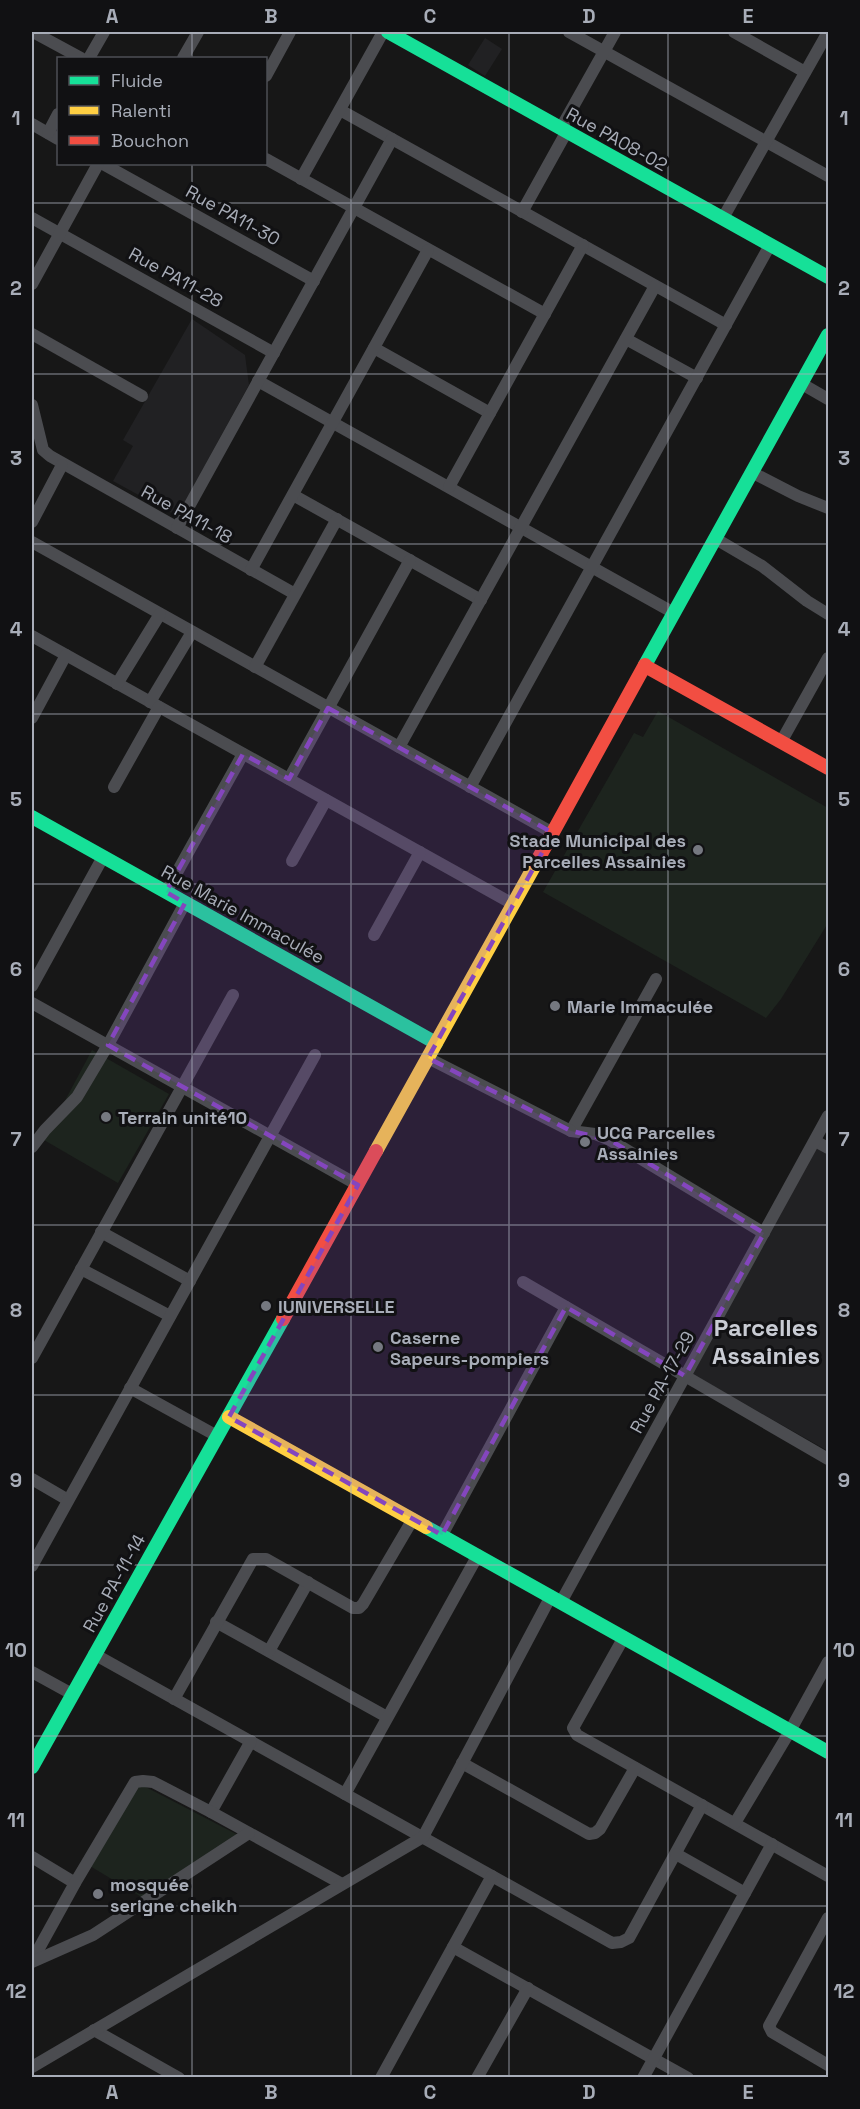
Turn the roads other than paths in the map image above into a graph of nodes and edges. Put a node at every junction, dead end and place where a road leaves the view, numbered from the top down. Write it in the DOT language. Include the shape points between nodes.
graph roads {
  1 [pos="33,32"];
  2 [pos="104,32"];
  3 [pos="198,32"];
  4 [pos="290,32"];
  5 [pos="386,32"];
  6 [pos="568,32"];
  7 [pos="615,32"];
  8 [pos="734,32"];
  9 [pos="828,32"];
  10 [pos="604,51"];
  11 [pos="823,53"];
  12 [pos="79,57"];
  13 [pos="90,57"];
  14 [pos="184,57"];
  15 [pos="805,72"];
  16 [pos="267,74"];
  17 [pos="340,110"];
  18 [pos="57,118"];
  19 [pos="32,124"];
  20 [pos="564,130"];
  21 [pos="53,136"];
  22 [pos="393,139"];
  23 [pos="766,142"];
  24 [pos="267,160"];
  25 [pos="97,165"];
  26 [pos="122,168"];
  27 [pos="828,176"];
  28 [pos="302,179"];
  29 [pos="354,208"];
  30 [pos="522,212"];
  31 [pos="32,218"];
  32 [pos="723,218"];
  33 [pos="60,233"];
  34 [pos="583,245"];
  35 [pos="770,245"];
  36 [pos="429,250"];
  37 [pos="828,277"];
  38 [pos="314,281"];
  39 [pos="32,284"];
  40 [pos="655,286"];
  41 [pos="545,314"];
  42 [pos="726,325"];
  43 [pos="32,334"];
  44 [pos="828,335"];
  45 [pos="626,339"];
  46 [pos="374,348"];
  47 [pos="274,352"];
  48 [pos="697,378"];
  49 [pos="258,381"];
  50 [pos="802,384"];
  51 [pos="142,396"];
  52 [pos="828,399"];
  53 [pos="32,405"];
  54 [pos="490,413"];
  55 [pos="333,423"];
  56 [pos="62,465"];
  57 [pos="753,473"];
  58 [pos="449,487"];
  59 [pos="293,495"];
  60 [pos="828,508"];
  61 [pos="337,519"];
  62 [pos="32,522"];
  63 [pos="177,528"];
  64 [pos="521,528"];
  65 [pos="716,539"];
  66 [pos="32,542"];
  67 [pos="410,560"];
  68 [pos="592,567"];
  69 [pos="251,570"];
  70 [pos="295,594"];
  71 [pos="481,600"];
  72 [pos="674,613"];
  73 [pos="160,614"];
  74 [pos="828,614"];
  75 [pos="192,632"];
  76 [pos="32,636"];
  77 [pos="66,655"];
  78 [pos="828,658"];
  79 [pos="645,666"];
  80 [pos="255,667"];
  81 [pos="117,684"];
  82 [pos="154,704"];
  83 [pos="328,708"];
  84 [pos="32,718"];
  85 [pos="781,742"];
  86 [pos="399,747"];
  87 [pos="243,754"];
  88 [pos="828,768"];
  89 [pos="288,779"];
  90 [pos="114,787"];
  91 [pos="470,787"];
  92 [pos="326,800"];
  93 [pos="33,821"];
  94 [pos="553,833"];
  95 [pos="420,852"];
  96 [pos="103,857"];
  97 [pos="292,861"];
  98 [pos="166,892"];
  99 [pos="185,903"];
  100 [pos="513,904"];
  101 [pos="374,935"];
  102 [pos="656,979"];
  103 [pos="32,986"];
  104 [pos="233,995"];
  105 [pos="32,1003"];
  106 [pos="436,1043"];
  107 [pos="108,1045"];
  108 [pos="315,1055"];
  109 [pos="428,1058"];
  110 [pos="182,1087"];
  111 [pos="828,1116"];
  112 [pos="571,1131"];
  113 [pos="270,1136"];
  114 [pos="815,1141"];
  115 [pos="32,1148"];
  116 [pos="828,1149"];
  117 [pos="358,1185"];
  118 [pos="101,1232"];
  119 [pos="764,1233"];
  120 [pos="81,1269"];
  121 [pos="190,1281"];
  122 [pos="523,1282"];
  123 [pos="566,1306"];
  124 [pos="170,1316"];
  125 [pos="32,1358"];
  126 [pos="686,1376"];
  127 [pos="130,1388"];
  128 [pos="229,1417"];
  129 [pos="218,1436"];
  130 [pos="828,1459"];
  131 [pos="32,1479"];
  132 [pos="68,1500"];
  133 [pos="413,1519"];
  134 [pos="442,1535"];
  135 [pos="478,1555"];
  136 [pos="32,1566"];
  137 [pos="308,1582"];
  138 [pos="556,1599"];
  139 [pos="216,1622"];
  140 [pos="624,1637"];
  141 [pos="269,1652"];
  142 [pos="94,1654"];
  143 [pos="828,1662"];
  144 [pos="32,1672"];
  145 [pos="72,1694"];
  146 [pos="174,1699"];
  147 [pos="387,1717"];
  148 [pos="790,1731"];
  149 [pos="250,1742"];
  150 [pos="828,1752"];
  151 [pos="462,1763"];
  152 [pos="32,1767"];
  153 [pos="635,1768"];
  154 [pos="345,1794"];
  155 [pos="702,1805"];
  156 [pos="212,1812"];
  157 [pos="735,1823"];
  158 [pos="249,1833"];
  159 [pos="423,1837"];
  160 [pos="772,1845"];
  161 [pos="676,1854"];
  162 [pos="32,1857"];
  163 [pos="492,1876"];
  164 [pos="828,1876"];
  165 [pos="75,1882"];
  166 [pos="342,1884"];
  167 [pos="746,1893"];
  168 [pos="828,1918"];
  169 [pos="453,1947"];
  170 [pos="32,1962"];
  171 [pos="528,1988"];
  172 [pos="94,2030"];
  173 [pos="654,2058"];
  174 [pos="828,2065"];
  175 [pos="32,2067"];
  176 [pos="179,2078"];
  177 [pos="381,2078"];
  178 [pos="477,2078"];
  179 [pos="644,2078"];
  180 [pos="688,2078"];
  1 -- 12 [label="street"];
  2 -- 13 [label="street"];
  3 -- 14 [label="street"];
  4 -- 16 [label="street"];
  5 -- 17 [label="street"];
  5 -- 20 [label="street, Rue PA08-02"];
  6 -- 10 [label="street"];
  7 -- 10 [label="street"];
  8 -- 15 [label="street"];
  9 -- 11 [label="street"];
  10 -- 20 [label="street"];
  10 -- 23 [label="street"];
  11 -- 15 [label="street"];
  15 -- 23 [label="street"];
  17 -- 22 [label="street"];
  17 -- 28 [label="street"];
  18 -- 21 [label="street"];
  19 -- 21 [label="street"];
  20 -- 30 [label="street"];
  20 -- 32 [label="street, Rue PA08-02"];
  22 -- 29 [label="street"];
  22 -- 30 [label="street"];
  23 -- 27 [label="street"];
  23 -- 32 [label="street"];
  24 -- 28 [label="street"];
  25 -- 33 [label="street"];
  26 -- 38 [label="street, Rue PA11-30"];
  28 -- 29 [label="street"];
  29 -- 36 [label="street"];
  29 -- 38 [label="street"];
  30 -- 34 [label="street"];
  31 -- 33 [label="street, Rue PA11-28"];
  32 -- 35 [label="street, Rue PA08-02"];
  33 -- 39 [label="street"];
  33 -- 47 [label="street, Rue PA11-28"];
  34 -- 40 [label="street"];
  34 -- 41 [label="street"];
  35 -- 37 [label="street, Rue PA08-02"];
  35 -- 42 [label="street"];
  36 -- 41 [label="street"];
  36 -- 46 [label="street"];
  38 -- 47 [label="street"];
  40 -- 42 [label="street"];
  40 -- 45 [label="street"];
  41 -- 54 [label="street"];
  42 -- 48 [label="street"];
  43 -- 51 [label="street"];
  44 -- 50 [label="street, Rue PA-11-14"];
  45 -- 48 [label="street"];
  45 -- 64 [label="street"];
  46 -- 54 [label="street"];
  46 -- 55 [label="street"];
  47 -- 49 [label="street"];
  48 -- 68 [label="street"];
  49 -- 55 [label="street"];
  49 -- 63 [label="street"];
  50 -- 52 [label="street"];
  50 -- 57 [label="street, Rue PA-11-14"];
  53 -- 56 [label="street, Rue PA11-18" via="43,450"];
  54 -- 58 [label="street"];
  55 -- 58 [label="street"];
  55 -- 59 [label="street"];
  56 -- 62 [label="street"];
  56 -- 63 [label="street, Rue PA11-18"];
  57 -- 60 [label="street"];
  57 -- 65 [label="street, Rue PA-11-14"];
  58 -- 64 [label="street"];
  59 -- 61 [label="street"];
  59 -- 69 [label="street"];
  61 -- 67 [label="street"];
  61 -- 70 [label="street"];
  63 -- 69 [label="street, Rue PA11-18"];
  64 -- 68 [label="street"];
  64 -- 71 [label="street"];
  65 -- 72 [label="street, Rue PA-11-14"];
  65 -- 74 [label="street" via="762,566"];
  66 -- 73 [label="street"];
  67 -- 71 [label="street"];
  67 -- 83 [label="street"];
  68 -- 72 [label="street"];
  68 -- 91 [label="street"];
  69 -- 70 [label="street, Rue PA11-18"];
  70 -- 80 [label="street"];
  71 -- 86 [label="street"];
  72 -- 79 [label="street, Rue PA-11-14"];
  73 -- 75 [label="street"];
  73 -- 81 [label="street"];
  75 -- 80 [label="street"];
  75 -- 82 [label="street"];
  76 -- 77 [label="street"];
  77 -- 81 [label="street"];
  77 -- 84 [label="street"];
  78 -- 85 [label="street"];
  79 -- 85 [label="street"];
  79 -- 94 [label="street, Rue PA-11-14"];
  80 -- 83 [label="street"];
  81 -- 82 [label="street"];
  82 -- 87 [label="street"];
  82 -- 90 [label="street"];
  83 -- 86 [label="street"];
  83 -- 89 [label="street"];
  85 -- 88 [label="street"];
  86 -- 91 [label="street"];
  87 -- 89 [label="street"];
  87 -- 98 [label="street"];
  89 -- 92 [label="street"];
  91 -- 94 [label="street"];
  92 -- 95 [label="street"];
  92 -- 97 [label="street"];
  93 -- 96 [label="street, Rue Marie Immaculée"];
  94 -- 100 [label="street, Rue PA-11-14"];
  95 -- 100 [label="street"];
  95 -- 101 [label="street"];
  96 -- 98 [label="street, Rue Marie Immaculée"];
  96 -- 103 [label="street"];
  98 -- 99 [label="street, Rue Marie Immaculée"];
  99 -- 106 [label="street, Rue Marie Immaculée"];
  99 -- 107 [label="street"];
  100 -- 106 [label="street, Rue PA-11-14"];
  102 -- 112 [label="street"];
  104 -- 110 [label="street"];
  105 -- 107 [label="street"];
  106 -- 109 [label="street, Rue PA-11-14"];
  107 -- 110 [label="street"];
  107 -- 115 [label="street" via="77,1096"];
  108 -- 113 [label="street"];
  109 -- 112 [label="street"];
  109 -- 117 [label="street, Rue PA-11-14"];
  110 -- 113 [label="street"];
  110 -- 118 [label="street"];
  111 -- 114 [label="street, Rue PA-17-29"];
  112 -- 119 [label="street" via="610,1140"];
  113 -- 117 [label="street"];
  113 -- 121 [label="street"];
  114 -- 116 [label="street"];
  114 -- 119 [label="street, Rue PA-17-29"];
  117 -- 128 [label="street, Rue PA-11-14"];
  118 -- 120 [label="street"];
  118 -- 121 [label="street"];
  119 -- 126 [label="street, Rue PA-17-29"];
  120 -- 124 [label="street"];
  120 -- 125 [label="street"];
  121 -- 124 [label="street"];
  122 -- 123 [label="street"];
  123 -- 126 [label="street"];
  123 -- 134 [label="street"];
  124 -- 127 [label="street"];
  126 -- 130 [label="street"];
  126 -- 138 [label="street, Rue PA-17-29"];
  127 -- 129 [label="street"];
  127 -- 132 [label="street"];
  128 -- 129 [label="street, Rue PA-11-14"];
  128 -- 133 [label="street"];
  129 -- 142 [label="street, Rue PA-11-14"];
  131 -- 132 [label="street"];
  132 -- 136 [label="street"];
  133 -- 134 [label="street"];
  133 -- 137 [label="street" via="359,1608"];
  134 -- 135 [label="street"];
  135 -- 138 [label="street"];
  135 -- 147 [label="street"];
  137 -- 139 [label="street" via="266,1559 253,1559"];
  137 -- 141 [label="street"];
  138 -- 140 [label="street"];
  138 -- 151 [label="street, Rue PA-17-29"];
  139 -- 141 [label="street"];
  139 -- 146 [label="street"];
  140 -- 148 [label="street"];
  140 -- 153 [label="street" via="573,1728 577,1735"];
  141 -- 147 [label="street"];
  142 -- 145 [label="street, Rue PA-11-14"];
  142 -- 146 [label="street"];
  143 -- 148 [label="street"];
  144 -- 145 [label="street"];
  145 -- 152 [label="street, Rue PA-11-14"];
  146 -- 149 [label="street"];
  147 -- 154 [label="street"];
  148 -- 150 [label="street"];
  148 -- 157 [label="street"];
  149 -- 154 [label="street"];
  149 -- 156 [label="street"];
  151 -- 153 [label="street" via="589,1834 600,1829"];
  151 -- 159 [label="street, Rue PA-17-29"];
  153 -- 155 [label="street"];
  154 -- 159 [label="street"];
  155 -- 157 [label="street"];
  155 -- 161 [label="street"];
  156 -- 158 [label="street"];
  156 -- 165 [label="street" via="153,1782 135,1782"];
  157 -- 160 [label="street"];
  158 -- 166 [label="street"];
  158 -- 170 [label="street" via="93,1935"];
  159 -- 163 [label="street"];
  159 -- 166 [label="street"];
  160 -- 164 [label="street"];
  160 -- 167 [label="street"];
  161 -- 163 [label="street" via="629,1938 621,1942 612,1943"];
  161 -- 167 [label="street"];
  162 -- 165 [label="street"];
  163 -- 169 [label="street"];
  165 -- 170 [label="street"];
  166 -- 172 [label="street"];
  167 -- 173 [label="street"];
  168 -- 174 [label="street" via="769,2030"];
  169 -- 171 [label="street"];
  169 -- 177 [label="street"];
  171 -- 173 [label="street"];
  171 -- 178 [label="street"];
  172 -- 175 [label="street"];
  172 -- 176 [label="street"];
  173 -- 179 [label="street"];
  173 -- 180 [label="street"];
}
